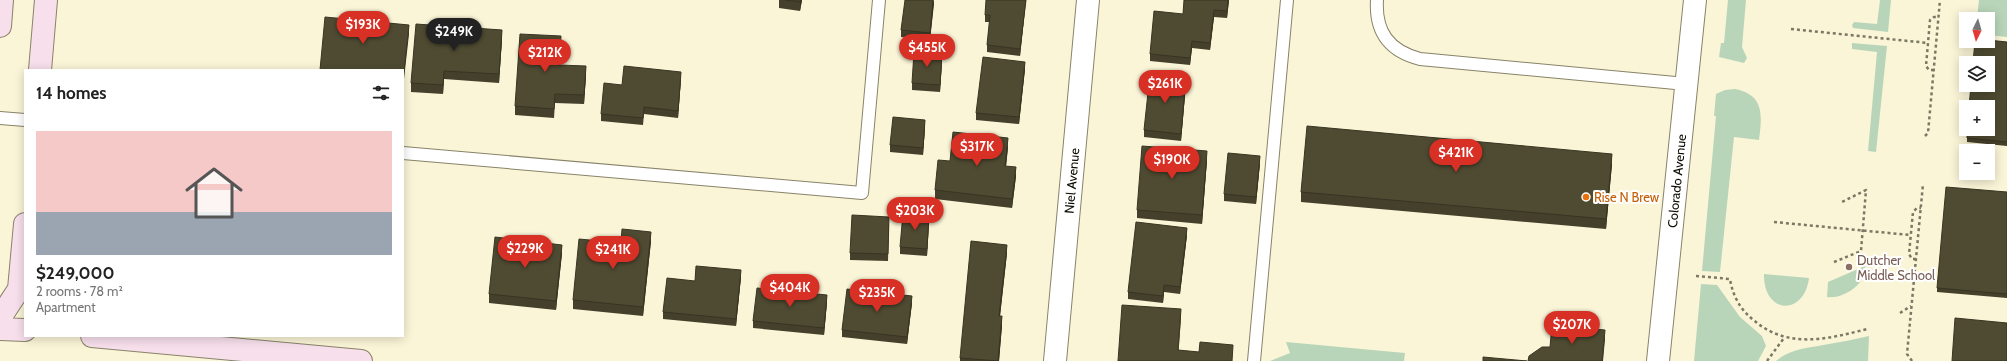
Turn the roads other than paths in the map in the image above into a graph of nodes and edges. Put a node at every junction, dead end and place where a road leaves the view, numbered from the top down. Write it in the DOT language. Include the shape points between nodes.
graph roads {
  1 [pos="2,0"];
  2 [pos="46,0"];
  3 [pos="879,0"];
  4 [pos="1088,0"];
  5 [pos="1287,0"];
  6 [pos="1377,0"];
  7 [pos="1695,0"];
  8 [pos="0,26"];
  9 [pos="40,69"];
  10 [pos="1686,84"];
  11 [pos="0,118"];
  12 [pos="24,120"];
  13 [pos="404,153"];
  14 [pos="24,235"];
  15 [pos="0,318"];
  16 [pos="0,329"];
  17 [pos="24,330"];
  18 [pos="103,337"];
  19 [pos="361,361"];
  20 [pos="1055,361"];
  21 [pos="1254,361"];
  22 [pos="1658,361"];
  1 -- 8 [label="street"];
  2 -- 9 [label="street"];
  3 -- 13 [label="lane" via="862,193"];
  4 -- 20 [label="street, Niel Avenue"];
  5 -- 21 [label="lane"];
  6 -- 10 [label="lane" via="1377,18 1384,36 1399,52 1408,56"];
  7 -- 10 [label="street, Colorado Avenue"];
  10 -- 22 [label="street, Colorado Avenue"];
  11 -- 12 [label="lane"];
  14 -- 15 [label="street" via="19,289"];
  16 -- 17 [label="street"];
  18 -- 19 [label="street"];
}
